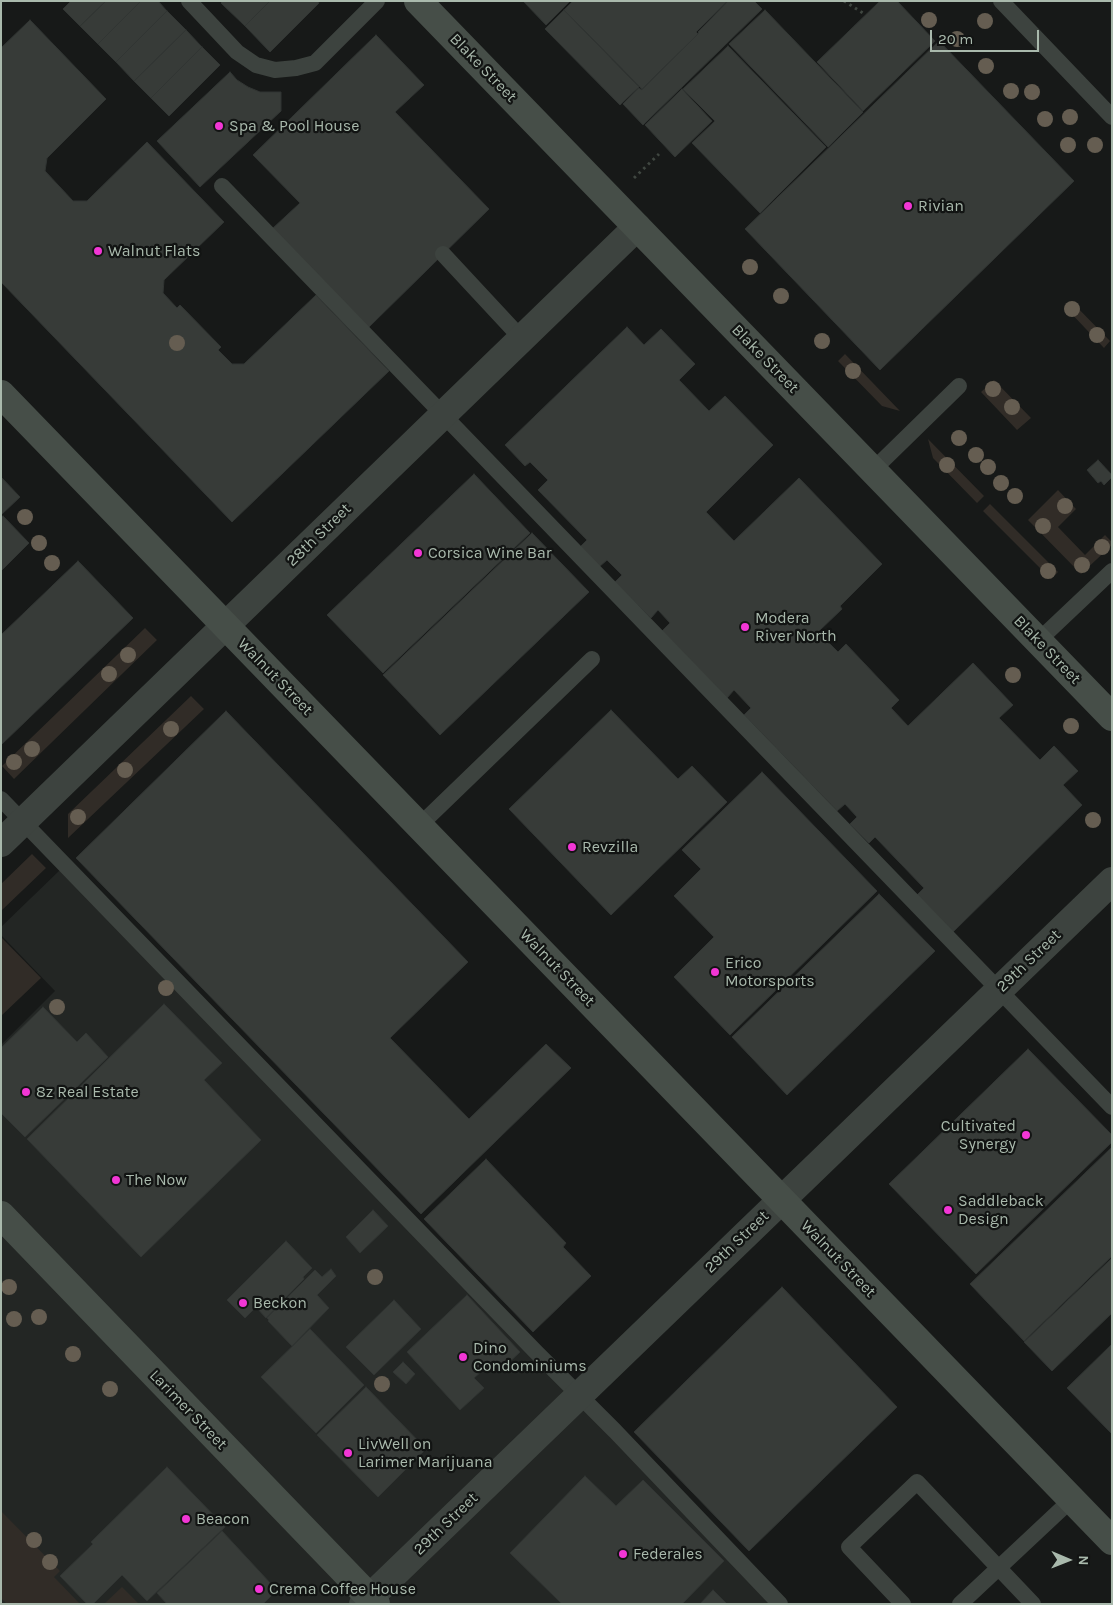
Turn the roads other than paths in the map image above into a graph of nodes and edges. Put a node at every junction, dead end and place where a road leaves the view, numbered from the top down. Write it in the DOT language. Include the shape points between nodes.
graph roads {
  1 [pos="189,1"];
  2 [pos="377,1"];
  3 [pos="418,1"];
  4 [pos="1001,1"];
  5 [pos="1112,117"];
  6 [pos="222,186"];
  7 [pos="637,227"];
  8 [pos="443,254"];
  9 [pos="522,339"];
  10 [pos="959,386"];
  11 [pos="1,394"];
  12 [pos="444,415"];
  13 [pos="873,470"];
  14 [pos="1112,570"];
  15 [pos="226,626"];
  16 [pos="1038,641"];
  17 [pos="592,659"];
  18 [pos="1112,717"];
  19 [pos="1,799"];
  20 [pos="23,822"];
  21 [pos="419,826"];
  22 [pos="1,843"];
  23 [pos="1112,881"];
  24 [pos="999,990"];
  25 [pos="1112,1107"];
  26 [pos="781,1200"];
  27 [pos="1,1216"];
  28 [pos="578,1396"];
  29 [pos="1071,1500"];
  30 [pos="1112,1541"];
  31 [pos="999,1568"];
  32 [pos="369,1602"];
  33 [pos="780,1604"];
  34 [pos="903,1604"];
  35 [pos="960,1604"];
  36 [pos="1033,1604"];
  1 -- 2 [label="lane" via="237,52 256,65 275,70 315,63"];
  3 -- 7 [label="street, Blake Street"];
  4 -- 5 [label="lane"];
  6 -- 12 [label="lane"];
  7 -- 9 [label="street, 28th Street"];
  7 -- 13 [label="street, Blake Street"];
  8 -- 9 [label="lane"];
  9 -- 12 [label="street, 28th Street"];
  10 -- 13 [label="lane"];
  11 -- 15 [label="street, Walnut Street"];
  12 -- 15 [label="street, 28th Street"];
  12 -- 24 [label="lane"];
  13 -- 16 [label="street, Blake Street"];
  14 -- 16 [label="lane"];
  15 -- 20 [label="street, 28th Street"];
  15 -- 21 [label="street, Walnut Street"];
  16 -- 18 [label="street, Blake Street"];
  17 -- 21 [label="lane"];
  19 -- 20 [label="lane"];
  20 -- 22 [label="street, 28th Street"];
  20 -- 28 [label="lane"];
  21 -- 26 [label="street, Walnut Street"];
  23 -- 24 [label="street, 29th Street"];
  24 -- 25 [label="lane"];
  24 -- 26 [label="street, 29th Street"];
  26 -- 28 [label="street, 29th Street"];
  26 -- 29 [label="street, Walnut Street"];
  27 -- 32 [label="street, Larimer Street"];
  28 -- 32 [label="street, 29th Street"];
  28 -- 33 [label="lane"];
  29 -- 30 [label="street, Walnut Street"];
  29 -- 31 [label="lane"];
  31 -- 34 [label="lane" via="917,1482 849,1547"];
  31 -- 35 [label="lane"];
  31 -- 36 [label="lane"];
}
